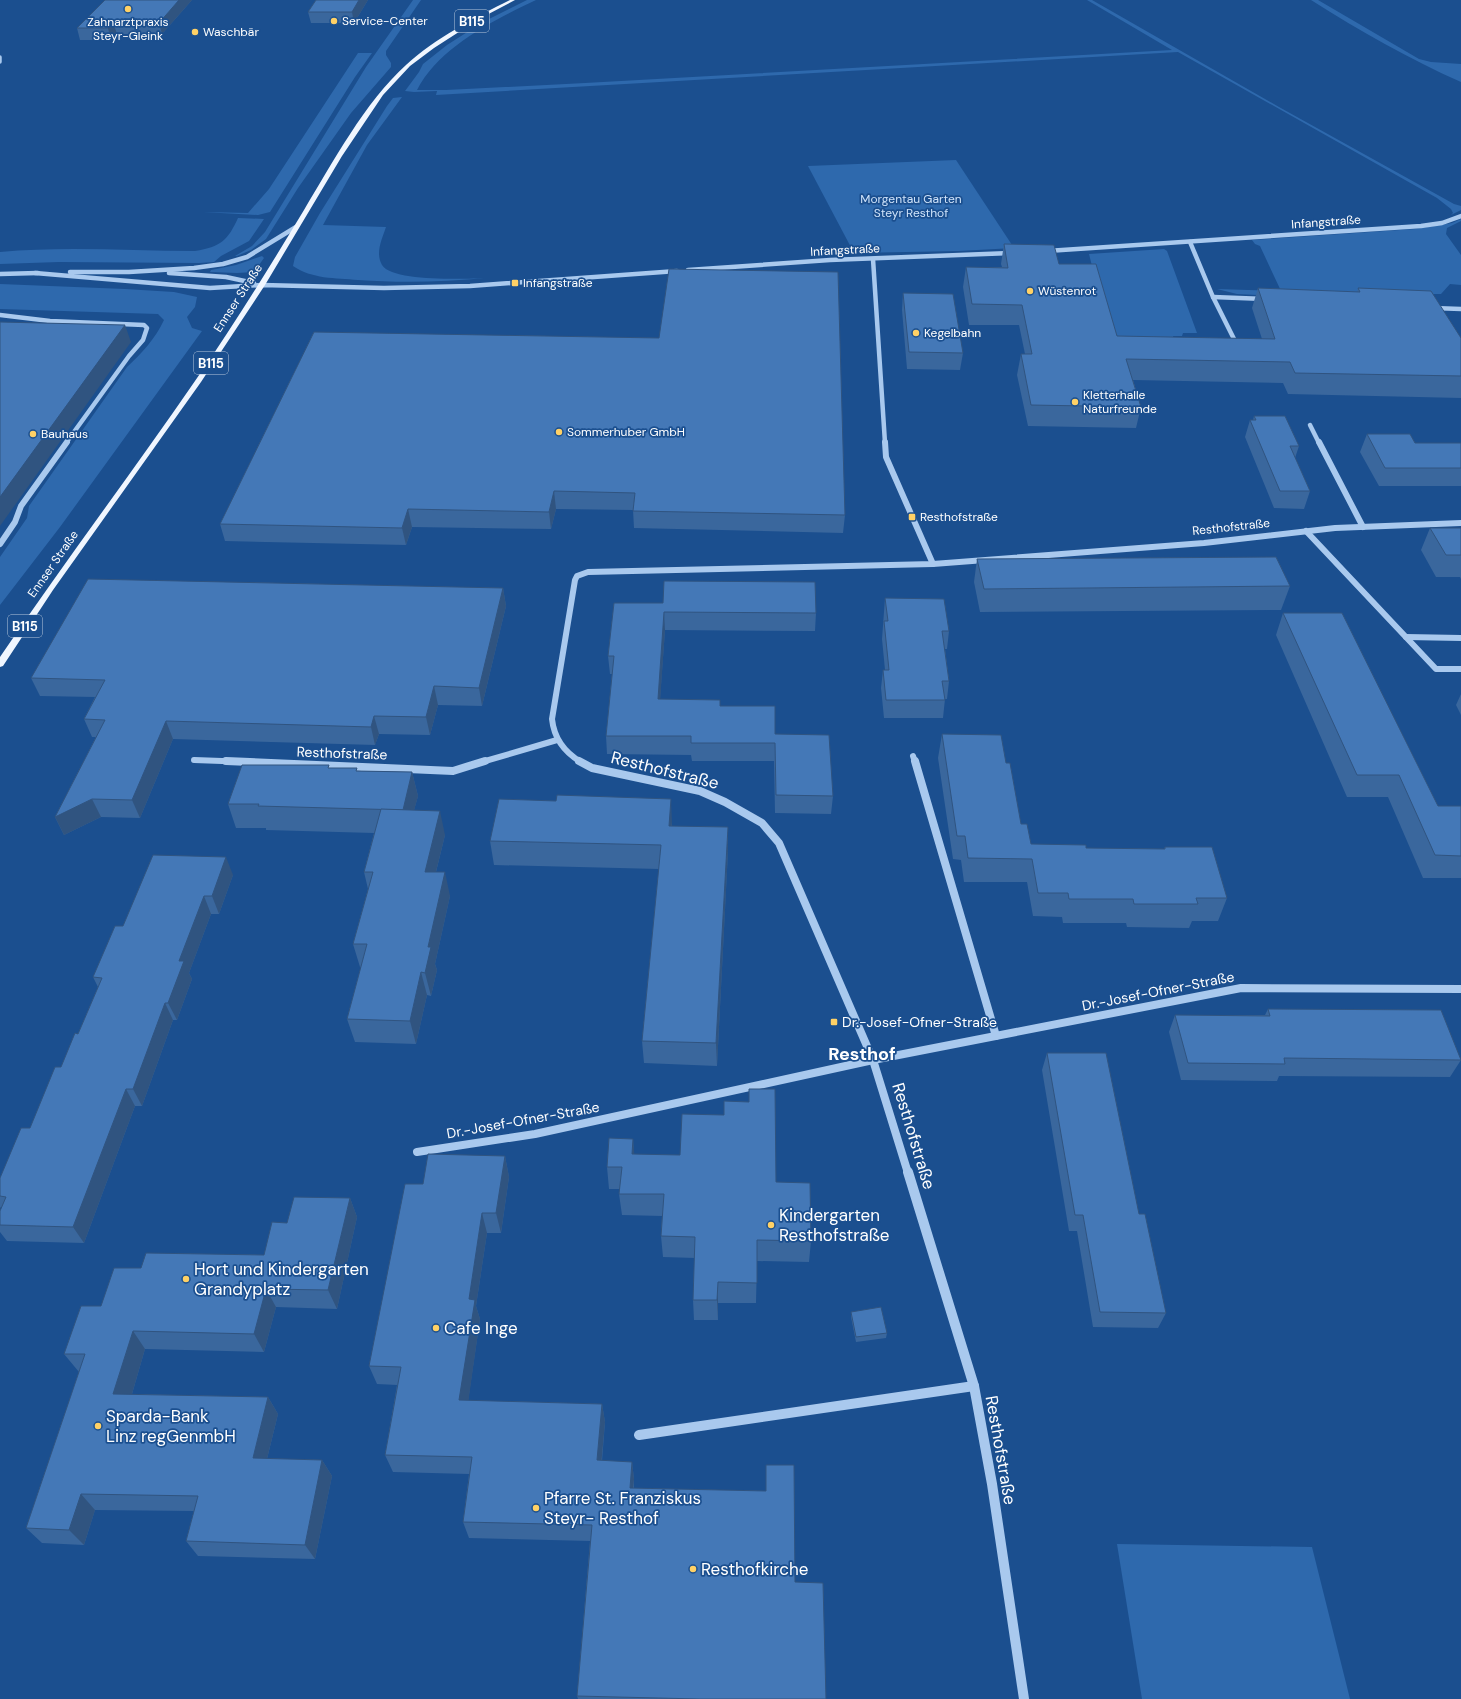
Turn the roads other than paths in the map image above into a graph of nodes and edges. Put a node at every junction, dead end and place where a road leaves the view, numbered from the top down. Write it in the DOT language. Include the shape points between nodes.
graph roads {
  1 [pos="513,0"];
  2 [pos="0,58"];
  3 [pos="0,62"];
  4 [pos="1461,216"];
  5 [pos="296,226"];
  6 [pos="1190,242"];
  7 [pos="1042,252"];
  8 [pos="1019,253"];
  9 [pos="873,259"];
  10 [pos="129,272"];
  11 [pos="35,273"];
  12 [pos="0,274"];
  13 [pos="262,285"];
  14 [pos="1213,296"];
  15 [pos="1273,299"];
  16 [pos="1430,308"];
  17 [pos="1461,309"];
  18 [pos="0,315"];
  19 [pos="1239,349"];
  20 [pos="1310,425"];
  21 [pos="1461,523"];
  22 [pos="1362,527"];
  23 [pos="1306,532"];
  24 [pos="0,544"];
  25 [pos="933,564"];
  26 [pos="1406,637"];
  27 [pos="1461,638"];
  28 [pos="0,664"];
  29 [pos="1461,669"];
  30 [pos="557,740"];
  31 [pos="913,756"];
  32 [pos="194,760"];
  33 [pos="1461,989"];
  34 [pos="996,1036"];
  35 [pos="874,1060"];
  36 [pos="417,1152"];
  37 [pos="974,1386"];
  38 [pos="639,1435"];
  39 [pos="1024,1699"];
  1 -- 5 [label="main road, Ennser Straße / B115" via="454,32 420,55 394,78 353,136"];
  2 -- 3 [label="street"];
  4 -- 6 [label="street, Infangstraße" via="1440,224 1425,226"];
  5 -- 10 [label="street" via="239,260 204,267"];
  5 -- 13 [label="main road, Ennser Straße / B115"];
  6 -- 7 [label="street, Infangstraße"];
  6 -- 14 [label="street"];
  8 -- 9 [label="street, Infangstraße"];
  9 -- 13 [label="street, Infangstraße" via="429,288"];
  9 -- 25 [label="street" via="886,457"];
  10 -- 11 [label="street"];
  10 -- 13 [label="street" via="220,276"];
  11 -- 12 [label="street"];
  11 -- 13 [label="street" via="210,288"];
  13 -- 28 [label="main road, Ennser Straße / B115" via="198,382 50,589"];
  14 -- 15 [label="street"];
  14 -- 19 [label="street"];
  16 -- 17 [label="street"];
  18 -- 24 [label="street" via="50,321 144,325 148,328 142,342 129,356 21,506 15,522"];
  20 -- 22 [label="street"];
  21 -- 22 [label="street, Resthofstraße"];
  22 -- 23 [label="street, Resthofstraße"];
  23 -- 25 [label="street, Resthofstraße" via="1204,543"];
  23 -- 26 [label="street"];
  25 -- 30 [label="street, Resthofstraße" via="588,572 579,575 575,580 552,719"];
  26 -- 27 [label="street"];
  26 -- 29 [label="street" via="1436,669"];
  30 -- 32 [label="street, Resthofstraße" via="453,771"];
  30 -- 35 [label="street, Resthofstraße" via="580,764 700,791 762,823 779,843"];
  31 -- 34 [label="street"];
  33 -- 34 [label="street, Dr.-Josef-Ofner-Straße" via="1242,988"];
  34 -- 35 [label="street, Dr.-Josef-Ofner-Straße"];
  35 -- 36 [label="street, Dr.-Josef-Ofner-Straße" via="535,1134"];
  35 -- 37 [label="street, Resthofstraße"];
  37 -- 38 [label="street"];
  37 -- 39 [label="street, Resthofstraße" via="992,1484"];
}
